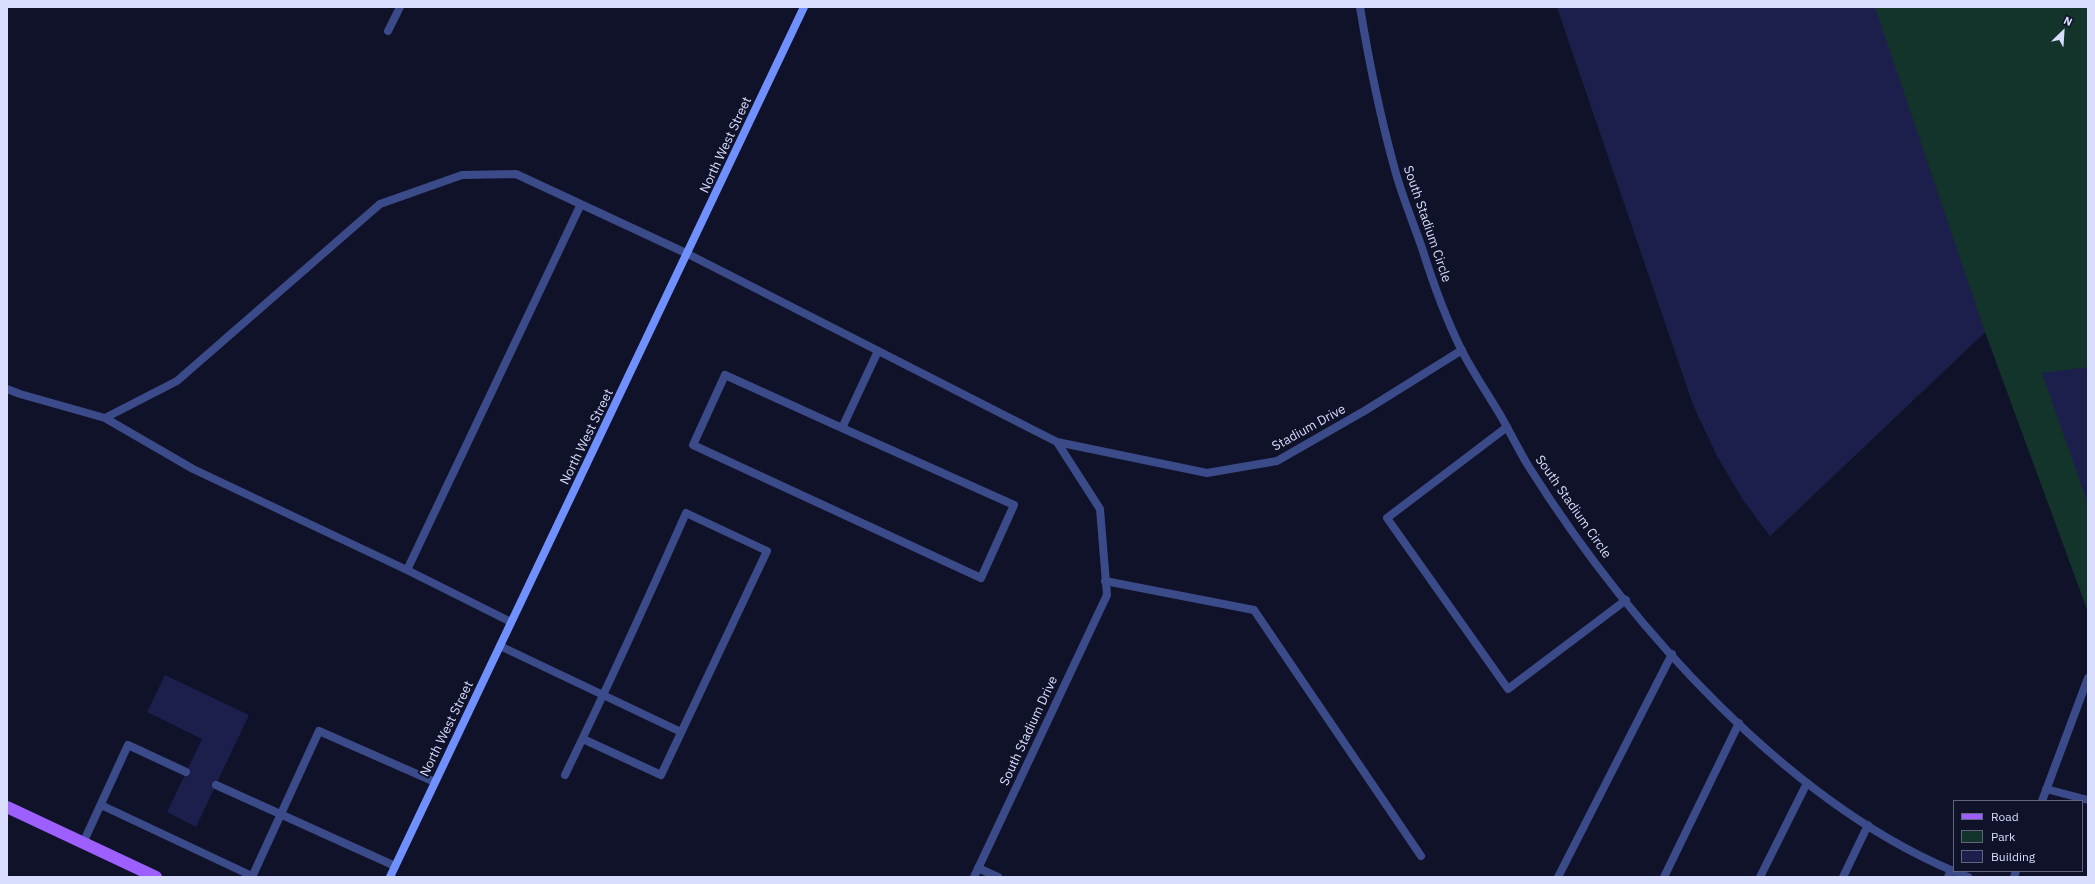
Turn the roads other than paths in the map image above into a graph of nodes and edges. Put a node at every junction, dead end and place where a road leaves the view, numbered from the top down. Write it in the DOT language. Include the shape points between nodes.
graph roads {
  1 [pos="400,7"];
  2 [pos="804,7"];
  3 [pos="1360,7"];
  4 [pos="388,31"];
  5 [pos="581,204"];
  6 [pos="688,254"];
  7 [pos="1462,350"];
  8 [pos="878,351"];
  9 [pos="7,389"];
  10 [pos="105,418"];
  11 [pos="1507,427"];
  12 [pos="842,428"];
  13 [pos="1057,442"];
  14 [pos="407,570"];
  15 [pos="1106,581"];
  16 [pos="1626,600"];
  17 [pos="511,622"];
  18 [pos="500,646"];
  19 [pos="1672,654"];
  20 [pos="2088,678"];
  21 [pos="604,695"];
  22 [pos="1740,723"];
  23 [pos="681,732"];
  24 [pos="583,739"];
  25 [pos="186,772"];
  26 [pos="566,775"];
  27 [pos="435,782"];
  28 [pos="1807,783"];
  29 [pos="216,785"];
  30 [pos="2046,789"];
  31 [pos="2042,800"];
  32 [pos="2088,800"];
  33 [pos="101,805"];
  34 [pos="7,807"];
  35 [pos="280,813"];
  36 [pos="1868,825"];
  37 [pos="83,843"];
  38 [pos="1421,856"];
  39 [pos="395,866"];
  40 [pos="978,868"];
  41 [pos="1950,873"];
  42 [pos="252,876"];
  43 [pos="156,877"];
  44 [pos="390,877"];
  45 [pos="974,877"];
  46 [pos="998,877"];
  47 [pos="1558,877"];
  48 [pos="1664,877"];
  49 [pos="1760,877"];
  50 [pos="1844,877"];
  51 [pos="1968,877"];
  1 -- 4 [label="street"];
  2 -- 6 [label="street, North West Street"];
  3 -- 7 [label="street, South Stadium Circle" via="1370,69 1395,171 1429,270"];
  5 -- 6 [label="street, Stadium Drive"];
  5 -- 10 [label="street, Stadium Drive" via="516,174 462,175 380,204 177,380"];
  5 -- 14 [label="street"];
  6 -- 8 [label="street, Stadium Drive"];
  6 -- 17 [label="street, North West Street"];
  7 -- 11 [label="street, South Stadium Circle"];
  7 -- 13 [label="street, Stadium Drive" via="1366,410 1277,461 1207,473"];
  8 -- 12 [label="street"];
  8 -- 13 [label="street, Stadium Drive"];
  9 -- 10 [label="street"];
  10 -- 14 [label="street" via="193,469"];
  11 -- 16 [label="street, South Stadium Circle" via="1528,466 1586,551"];
  11 -- 16 [label="street" via="1387,518 1508,689"];
  12 -- 12 [label="street" via="725,375 693,445 982,578 1014,505"];
  13 -- 15 [label="street" via="1100,509"];
  14 -- 17 [label="street"];
  15 -- 38 [label="street" via="1254,610"];
  15 -- 40 [label="street, South Stadium Drive" via="1107,595"];
  16 -- 19 [label="street, South Stadium Circle"];
  17 -- 18 [label="street, North West Street"];
  18 -- 21 [label="street"];
  18 -- 27 [label="street, North West Street"];
  19 -- 22 [label="street, South Stadium Circle"];
  19 -- 47 [label="street"];
  20 -- 30 [label="street"];
  21 -- 23 [label="street"];
  21 -- 23 [label="street" via="686,513 767,551"];
  21 -- 24 [label="street"];
  22 -- 28 [label="street, South Stadium Circle" via="1770,753"];
  22 -- 48 [label="street"];
  23 -- 24 [label="street" via="661,775"];
  24 -- 26 [label="street"];
  25 -- 33 [label="street" via="128,745"];
  27 -- 35 [label="street" via="319,730"];
  27 -- 39 [label="street, North West Street"];
  28 -- 36 [label="street, South Stadium Circle" via="1835,805"];
  28 -- 49 [label="street"];
  29 -- 35 [label="street"];
  30 -- 31 [label="street"];
  30 -- 32 [label="street"];
  33 -- 37 [label="street"];
  33 -- 42 [label="street"];
  34 -- 37 [label="main road"];
  35 -- 39 [label="street"];
  35 -- 42 [label="street"];
  36 -- 41 [label="street, South Stadium Circle"];
  36 -- 50 [label="street"];
  37 -- 43 [label="main road"];
  39 -- 44 [label="street, North West Street"];
  40 -- 45 [label="street, South Stadium Drive"];
  40 -- 46 [label="street"];
  41 -- 51 [label="street, South Stadium Circle"];
}
